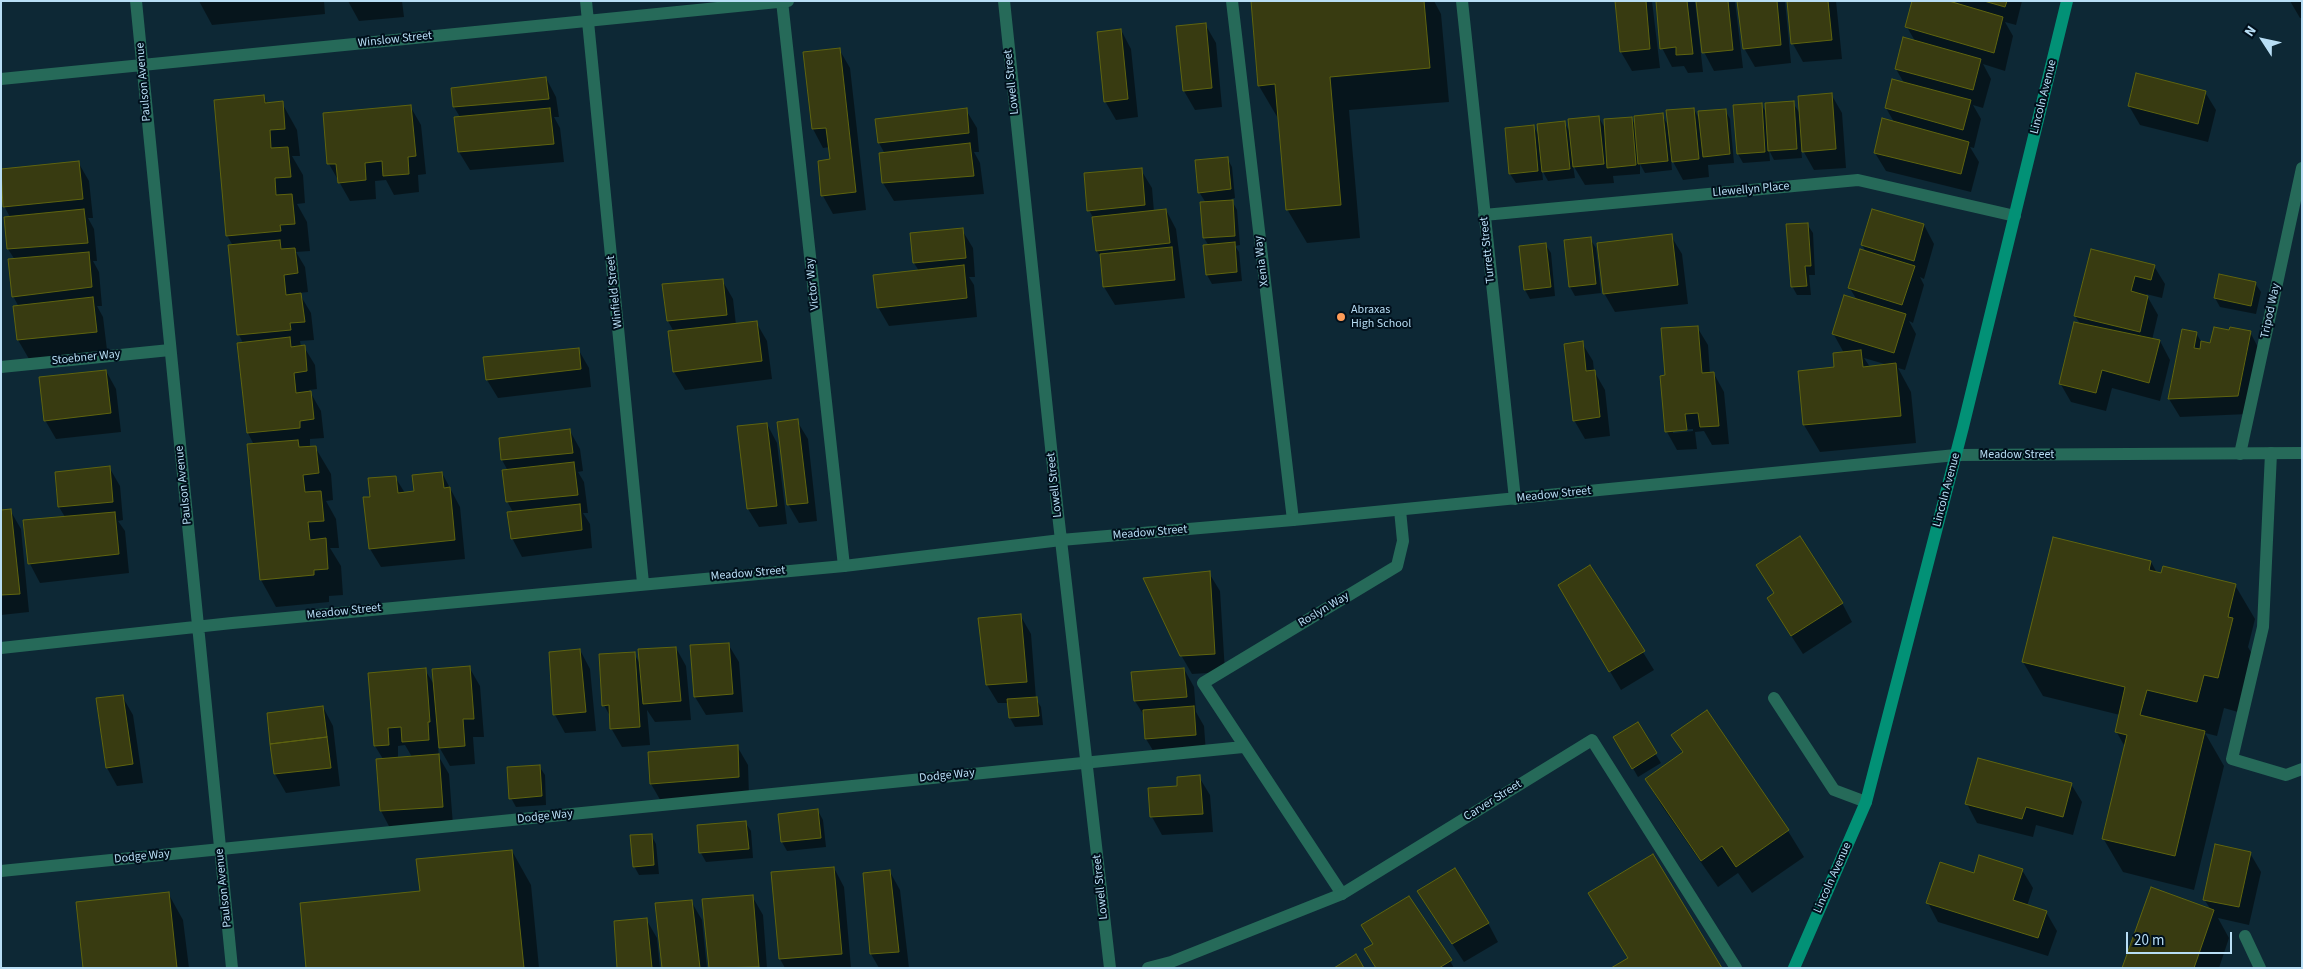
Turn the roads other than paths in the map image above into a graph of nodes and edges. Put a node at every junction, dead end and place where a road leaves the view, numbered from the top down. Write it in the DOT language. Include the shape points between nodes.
graph roads {
  1 [pos="136,1"];
  2 [pos="586,1"];
  3 [pos="784,1"];
  4 [pos="1004,1"];
  5 [pos="1232,1"];
  6 [pos="1462,1"];
  7 [pos="2067,1"];
  8 [pos="588,21"];
  9 [pos="142,64"];
  10 [pos="1,79"];
  11 [pos="2302,168"];
  12 [pos="1484,215"];
  13 [pos="2015,216"];
  14 [pos="170,350"];
  15 [pos="1,367"];
  16 [pos="2271,453"];
  17 [pos="2302,453"];
  18 [pos="2240,454"];
  19 [pos="1956,456"];
  20 [pos="1514,499"];
  21 [pos="1400,510"];
  22 [pos="1292,520"];
  23 [pos="1061,540"];
  24 [pos="844,566"];
  25 [pos="643,583"];
  26 [pos="198,627"];
  27 [pos="1,648"];
  28 [pos="1774,698"];
  29 [pos="1243,746"];
  30 [pos="1088,761"];
  31 [pos="2302,769"];
  32 [pos="1866,802"];
  33 [pos="220,849"];
  34 [pos="1,871"];
  35 [pos="1342,894"];
  36 [pos="2244,936"];
  37 [pos="232,968"];
  38 [pos="1110,968"];
  39 [pos="1148,968"];
  40 [pos="1736,968"];
  41 [pos="1794,968"];
  42 [pos="2260,968"];
  1 -- 9 [label="street, Paulson Avenue"];
  2 -- 8 [label="street, Winfield Street"];
  3 -- 8 [label="street, Winslow Street"];
  3 -- 24 [label="street, Victor Way"];
  4 -- 23 [label="street, Lowell Street"];
  5 -- 22 [label="street, Xenia Way"];
  6 -- 12 [label="street, Turrett Street"];
  7 -- 13 [label="street, Lincoln Avenue"];
  8 -- 9 [label="street, Winslow Street"];
  8 -- 25 [label="street, Winfield Street"];
  9 -- 10 [label="street, Winslow Street"];
  9 -- 14 [label="street, Paulson Avenue"];
  11 -- 18 [label="street, Tripod Way"];
  12 -- 13 [label="street, Llewellyn Place" via="1858,180"];
  12 -- 20 [label="street, Turrett Street"];
  13 -- 19 [label="street, Lincoln Avenue"];
  14 -- 15 [label="street, Stoebner Way"];
  14 -- 26 [label="street, Paulson Avenue"];
  16 -- 17 [label="street, Meadow Street"];
  16 -- 18 [label="street, Meadow Street"];
  16 -- 31 [label="street" via="2263,627 2232,760 2286,774"];
  18 -- 19 [label="street, Meadow Street"];
  19 -- 20 [label="street, Meadow Street"];
  19 -- 32 [label="street, Lincoln Avenue"];
  20 -- 21 [label="street, Meadow Street"];
  21 -- 22 [label="street, Meadow Street"];
  21 -- 29 [label="street, Roslyn Way" via="1403,541 1397,566 1203,683"];
  22 -- 23 [label="street, Meadow Street"];
  23 -- 24 [label="street, Meadow Street"];
  23 -- 30 [label="street, Lowell Street"];
  24 -- 25 [label="street, Meadow Street"];
  25 -- 26 [label="street, Meadow Street"];
  26 -- 27 [label="street, Meadow Street"];
  26 -- 33 [label="street, Paulson Avenue"];
  28 -- 32 [label="street" via="1834,790"];
  29 -- 30 [label="street, Dodge Way"];
  29 -- 35 [label="street"];
  30 -- 33 [label="street, Dodge Way"];
  30 -- 38 [label="street, Lowell Street"];
  32 -- 41 [label="street, Lincoln Avenue"];
  33 -- 34 [label="street, Dodge Way"];
  33 -- 37 [label="street, Paulson Avenue"];
  35 -- 39 [label="street, Carver Street" via="1171,962"];
  35 -- 40 [label="street, Carver Street" via="1592,740"];
  36 -- 42 [label="street"];
}
